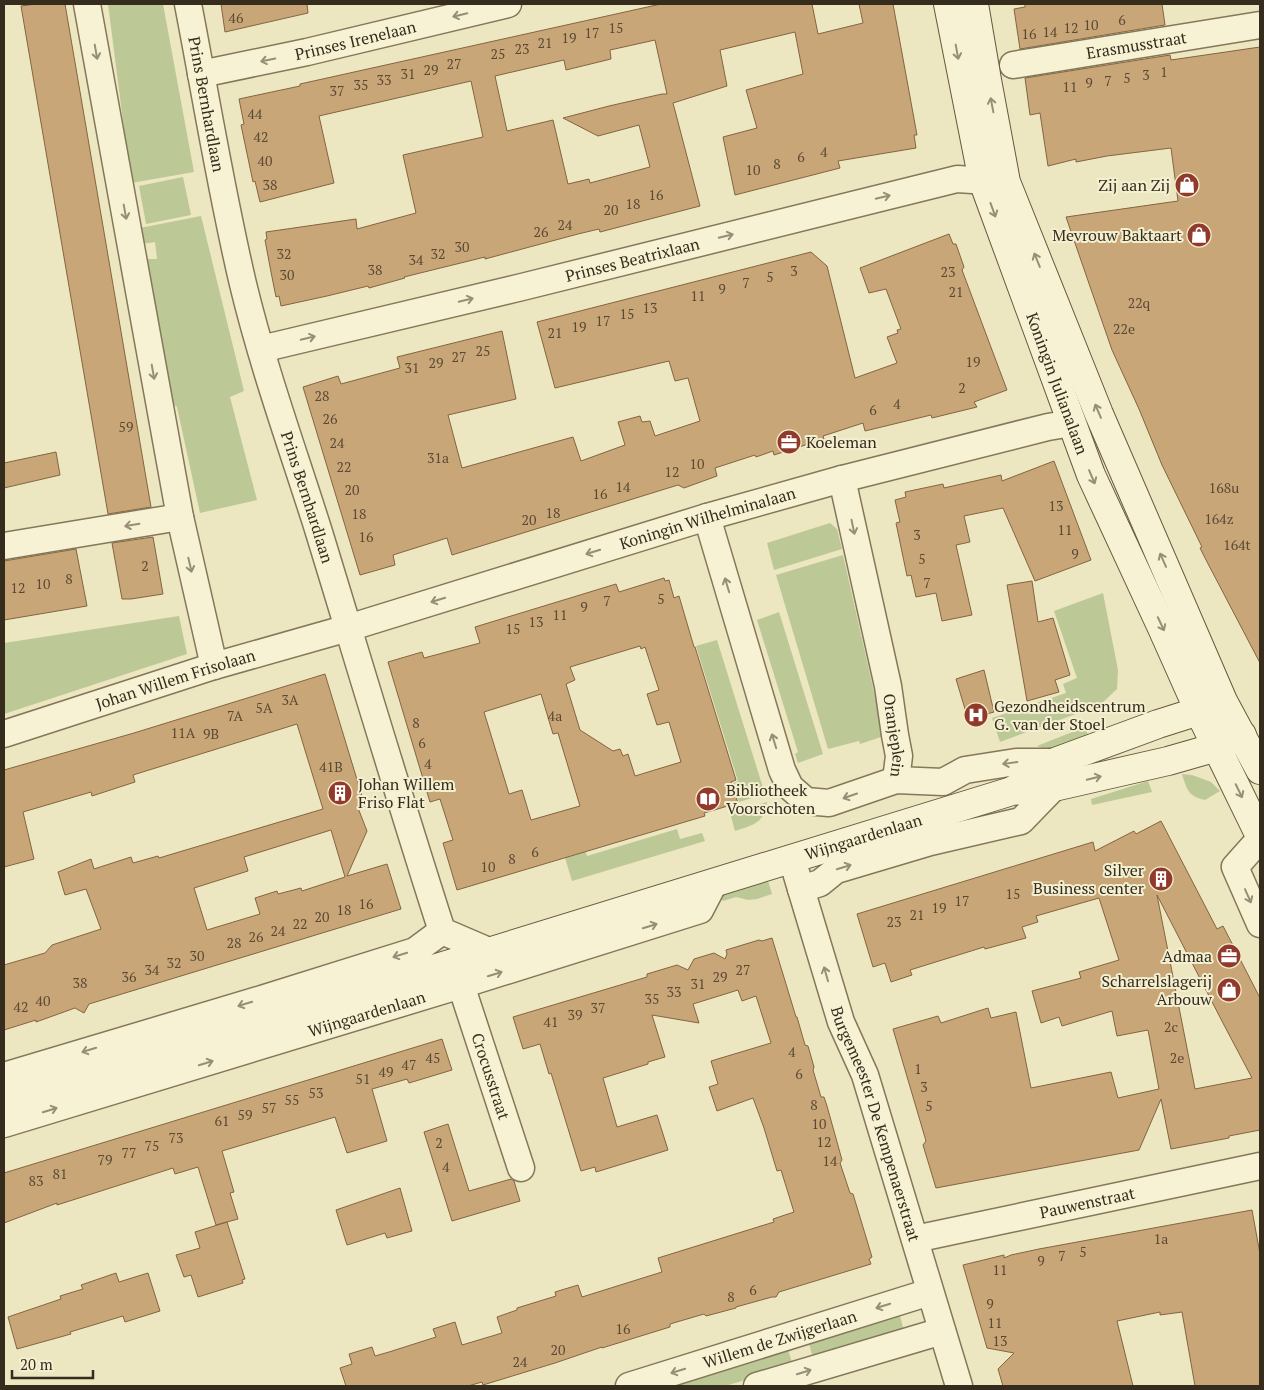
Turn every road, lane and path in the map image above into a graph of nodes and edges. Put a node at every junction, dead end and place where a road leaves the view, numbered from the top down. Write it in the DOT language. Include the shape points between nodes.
graph roads {
  1 [pos="87,4"];
  2 [pos="188,4"];
  3 [pos="508,4"];
  4 [pos="948,4"];
  5 [pos="974,4"];
  6 [pos="1260,25"];
  7 [pos="1013,64"];
  8 [pos="201,74"];
  9 [pos="994,182"];
  10 [pos="261,349"];
  11 [pos="1072,423"];
  12 [pos="842,479"];
  13 [pos="180,517"];
  14 [pos="707,517"];
  15 [pos="4,546"];
  16 [pos="348,628"];
  17 [pos="214,666"];
  18 [pos="1211,706"];
  19 [pos="4,734"];
  20 [pos="1242,735"];
  21 [pos="1217,747"];
  22 [pos="1260,770"];
  23 [pos="1055,775"];
  24 [pos="896,780"];
  25 [pos="1260,837"];
  26 [pos="792,859"];
  27 [pos="714,883"];
  28 [pos="801,889"];
  29 [pos="1260,924"];
  30 [pos="442,931"];
  31 [pos="491,952"];
  32 [pos="461,985"];
  33 [pos="4,1076"];
  34 [pos="4,1101"];
  35 [pos="4,1124"];
  36 [pos="1260,1166"];
  37 [pos="521,1168"];
  38 [pos="915,1239"];
  39 [pos="930,1292"];
  40 [pos="942,1331"];
  41 [pos="629,1386"];
  42 [pos="757,1386"];
  43 [pos="959,1386"];
  1 -- 13 [label="street, one-way"];
  2 -- 8 [label="street, Prins Bernhardlaan"];
  3 -- 8 [label="street, Prinses Irenelaan, one-way"];
  4 -- 9 [label="main road, Koningin Julianalaan, one-way"];
  9 -- 5 [label="main road, Koningin Julianalaan, one-way" via="987,80"];
  6 -- 7 [label="street, Erasmusstraat"];
  8 -- 10 [label="street, Prins Bernhardlaan" via="243,285"];
  10 -- 9 [label="street, Prinses Beatrixlaan, one-way" via="956,179"];
  9 -- 11 [label="main road, Koningin Julianalaan, one-way"];
  18 -- 9 [label="main road, Koningin Julianalaan, one-way" via="1099,414"];
  10 -- 16 [label="street, Prins Bernhardlaan"];
  11 -- 12 [label="street, Koningin Wilhelminalaan"];
  11 -- 18 [label="main road, Koningin Julianalaan, one-way" via="1091,475 1162,628"];
  12 -- 14 [label="street, Koningin Wilhelminalaan"];
  12 -- 24 [label="street, Oranjeplein, one-way" via="888,686 899,756"];
  13 -- 15 [label="street, one-way"];
  13 -- 17 [label="street, one-way"];
  14 -- 16 [label="street, Koningin Wilhelminalaan, one-way"];
  24 -- 14 [label="street, Oranjeplein, one-way" via="829,803 806,801 790,787 782,770"];
  16 -- 17 [label="street, Johan Willem Frisolaan"];
  16 -- 30 [label="street, Prins Bernhardlaan"];
  17 -- 19 [label="street, Johan Willem Frisolaan"];
  18 -- 20 [label="main road, Koningin Julianalaan"];
  18 -- 21 [label="main road, Koningin Julianalaan"];
  18 -- 23 [label="main road, Wijngaardenlaan" via="1158,724"];
  20 -- 21 [label="main road, Wijngaardenlaan"];
  20 -- 22 [label="main road, Koningin Julianalaan"];
  23 -- 21 [label="main road, Wijngaardenlaan, one-way" via="1168,761"];
  21 -- 25 [label="main road, Koningin Julianalaan, one-way"];
  23 -- 24 [label="street, Wijngaardenlaan, one-way" via="1016,762 965,770 943,782"];
  23 -- 26 [label="main road, Wijngaardenlaan"];
  28 -- 23 [label="street, Wijngaardenlaan, one-way" via="820,883 836,870 930,842 1021,821"];
  25 -- 29 [label="street, one-way" via="1235,867"];
  26 -- 27 [label="main road, Wijngaardenlaan"];
  26 -- 28 [label="street, Burgemeester De Kempenaerstraat"];
  27 -- 31 [label="main road, Wijngaardenlaan"];
  32 -- 27 [label="street, Wijngaardenlaan, one-way" via="700,910"];
  38 -- 28 [label="street, Burgemeester De Kempenaerstraat, one-way" via="865,1074 841,1022"];
  30 -- 31 [label="street"];
  30 -- 33 [label="street, one-way" via="415,951"];
  31 -- 34 [label="main road, Wijngaardenlaan"];
  35 -- 32 [label="street, Wijngaardenlaan, one-way"];
  32 -- 37 [label="street, Crocusstraat"];
  36 -- 38 [label="street, Pauwenstraat"];
  38 -- 39 [label="street, Burgemeester De Kempenaerstraat"];
  39 -- 40 [label="street, Burgemeester De Kempenaerstraat"];
  39 -- 41 [label="street, Willem de Zwijgerlaan, one-way"];
  42 -- 40 [label="street, one-way"];
  40 -- 43 [label="street, Burgemeester De Kempenaerstraat"];
}
